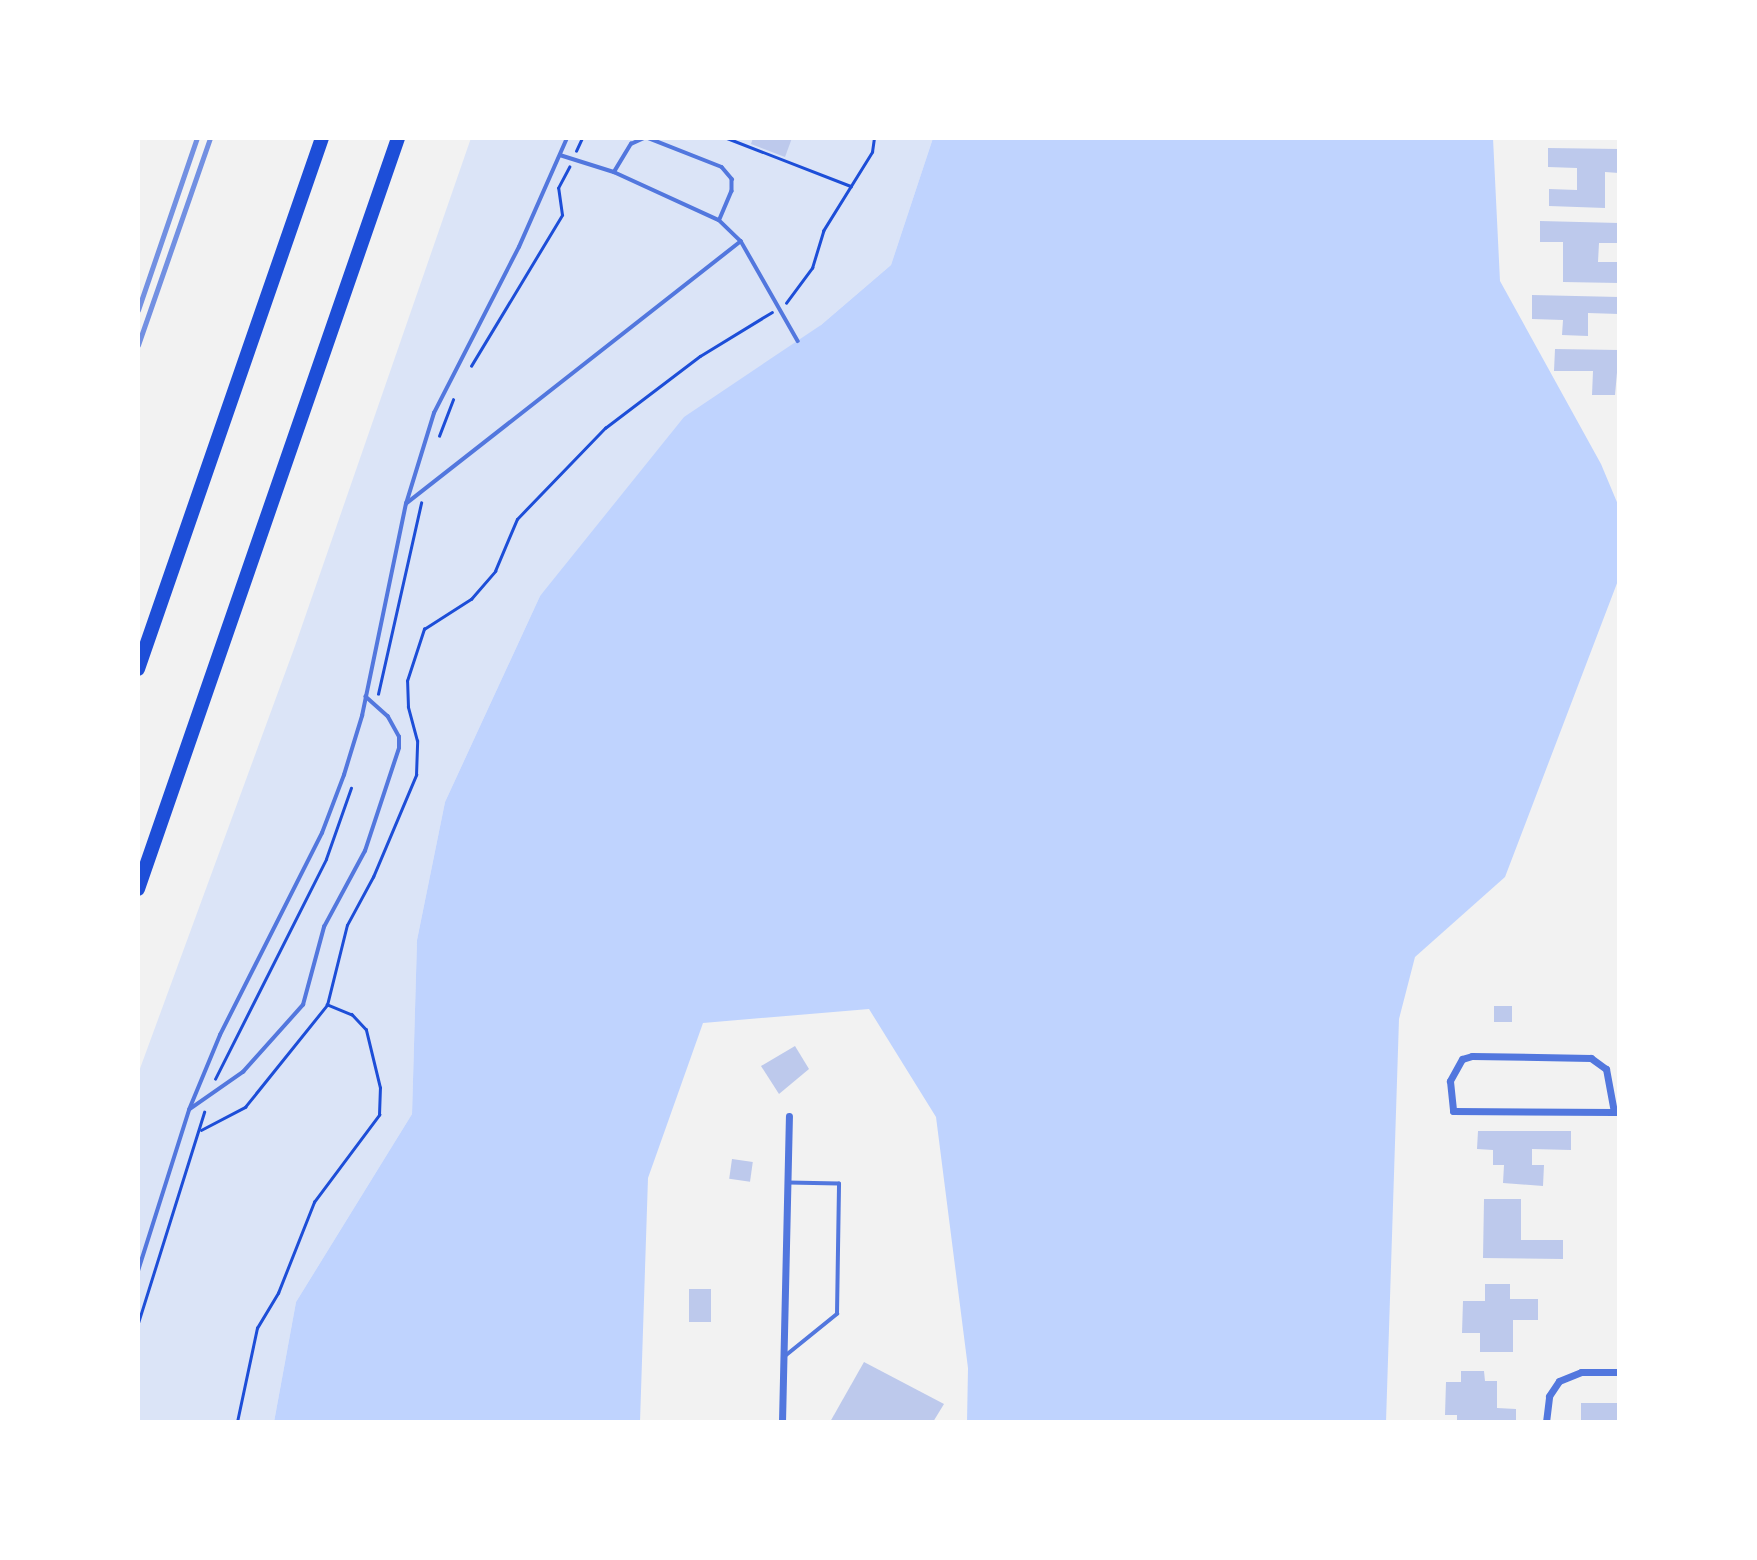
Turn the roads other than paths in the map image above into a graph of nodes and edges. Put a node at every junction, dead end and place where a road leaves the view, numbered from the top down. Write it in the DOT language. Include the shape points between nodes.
graph roads {
  1 [pos="322,138"];
  2 [pos="398,138"];
  3 [pos="567,138"];
  4 [pos="646,138"];
  5 [pos="560,155"];
  6 [pos="614,172"];
  7 [pos="719,220"];
  8 [pos="741,241"];
  9 [pos="798,341"];
  10 [pos="406,505"];
  11 [pos="138,669"];
  12 [pos="366,697"];
  13 [pos="138,889"];
  14 [pos="189,1110"];
  15 [pos="1616,1112"];
  16 [pos="789,1116"];
  17 [pos="788,1183"];
  18 [pos="138,1271"];
  19 [pos="783,1358"];
  20 [pos="1619,1372"];
  21 [pos="782,1422"];
  22 [pos="1546,1422"];
  1 -- 11 [label="highway"];
  2 -- 13 [label="highway"];
  3 -- 5 [label="lane"];
  4 -- 6 [label="lane" via="631,144"];
  4 -- 7 [label="lane" via="722,167 732,179 732,191"];
  5 -- 6 [label="lane"];
  5 -- 10 [label="lane" via="519,247 434,413"];
  6 -- 7 [label="lane"];
  7 -- 8 [label="lane"];
  8 -- 9 [label="lane"];
  8 -- 10 [label="lane"];
  10 -- 12 [label="lane"];
  12 -- 14 [label="lane" via="322,833 220,1035"];
  12 -- 14 [label="lane" via="388,717 399,737 399,748 365,851 324,927 303,1004 243,1072"];
  14 -- 18 [label="lane"];
  15 -- 15 [label="street" via="1606,1069 1591,1058 1485,1056 1462,1059 1452,1070 1453,1111"];
  16 -- 17 [label="street"];
  17 -- 19 [label="street"];
  17 -- 19 [label="lane" via="839,1184 837,1314"];
  19 -- 21 [label="street"];
  20 -- 22 [label="street" via="1581,1372 1559,1381 1549,1396"];
}
